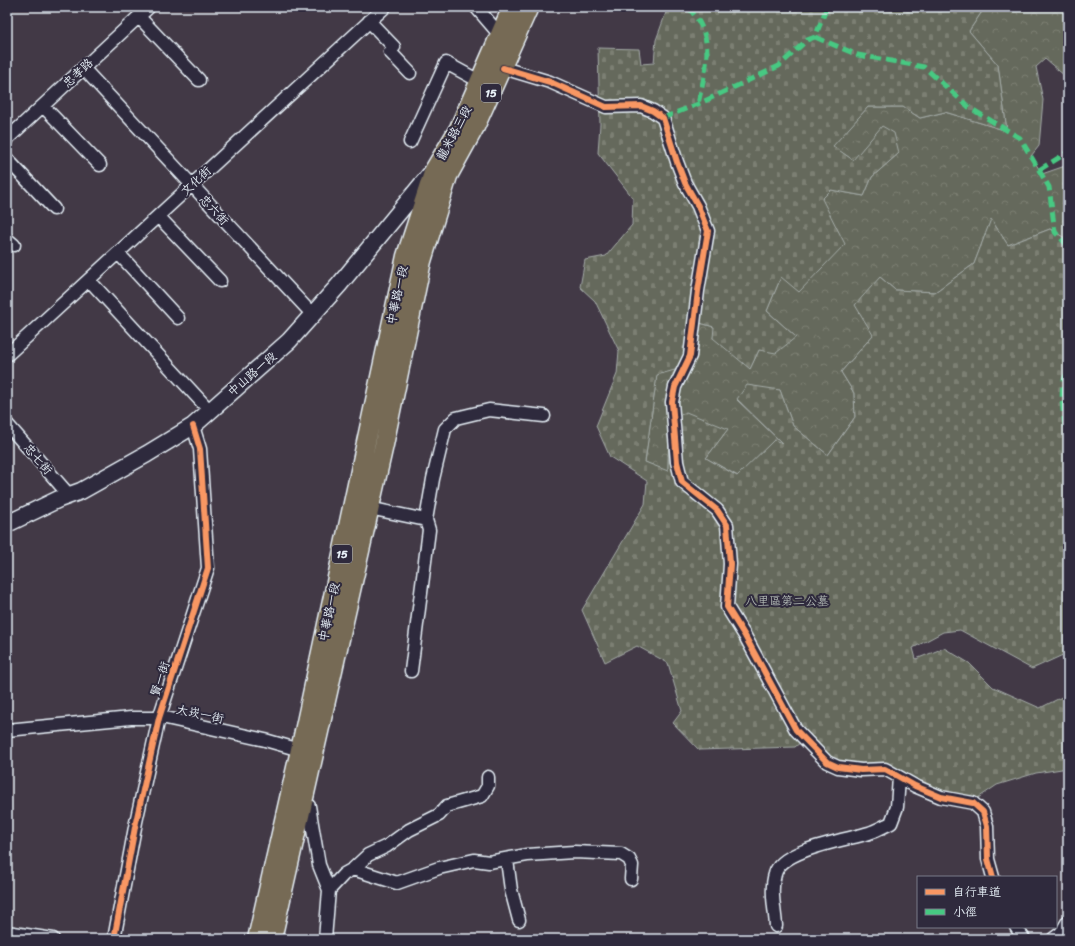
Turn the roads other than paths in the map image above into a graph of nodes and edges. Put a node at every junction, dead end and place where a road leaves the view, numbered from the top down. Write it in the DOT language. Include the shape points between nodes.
graph roads {
  1 [pos="149,7"];
  2 [pos="385,7"];
  3 [pos="476,7"];
  4 [pos="512,7"];
  5 [pos="529,7"];
  6 [pos="139,17"];
  7 [pos="369,21"];
  8 [pos="507,38"];
  9 [pos="83,68"];
  10 [pos="503,68"];
  11 [pos="410,73"];
  12 [pos="199,80"];
  13 [pos="479,81"];
  14 [pos="43,106"];
  15 [pos="7,139"];
  16 [pos="410,142"];
  17 [pos="7,159"];
  18 [pos="100,165"];
  19 [pos="441,173"];
  20 [pos="191,185"];
  21 [pos="54,209"];
  22 [pos="158,216"];
  23 [pos="118,253"];
  24 [pos="88,280"];
  25 [pos="220,281"];
  26 [pos="313,315"];
  27 [pos="178,318"];
  28 [pos="7,355"];
  29 [pos="210,411"];
  30 [pos="544,416"];
  31 [pos="7,424"];
  32 [pos="193,426"];
  33 [pos="69,495"];
  34 [pos="369,508"];
  35 [pos="426,520"];
  36 [pos="7,524"];
  37 [pos="412,671"];
  38 [pos="159,718"];
  39 [pos="7,730"];
  40 [pos="307,751"];
  41 [pos="488,777"];
  42 [pos="899,777"];
  43 [pos="296,800"];
  44 [pos="506,860"];
  45 [pos="353,869"];
  46 [pos="993,876"];
  47 [pos="630,879"];
  48 [pos="329,890"];
  49 [pos="519,920"];
  50 [pos="1068,920"];
  51 [pos="776,926"];
  52 [pos="1017,928"];
  53 [pos="7,932"];
  54 [pos="54,939"];
  55 [pos="114,939"];
  56 [pos="257,939"];
  57 [pos="272,939"];
  58 [pos="325,939"];
  59 [pos="1024,939"];
  60 [pos="1053,939"];
  1 -- 6 [label="street, 忠孝路"];
  2 -- 7 [label="street, 文化街"];
  3 -- 8 [label="street"];
  4 -- 8 [label="main road, 龍米路三段 / 15"];
  5 -- 8 [label="main road, 龍米路三段 / 15"];
  6 -- 9 [label="street, 忠孝路"];
  6 -- 12 [label="street"];
  7 -- 11 [label="street" via="394,47 390,52"];
  7 -- 20 [label="street, 文化街"];
  8 -- 10 [label="main road, 龍米路三段 / 15"];
  8 -- 13 [label="main road, 龍米路三段 / 15"];
  9 -- 14 [label="street, 忠孝路"];
  9 -- 20 [label="street, 忠六街"];
  10 -- 19 [label="main road, 龍米路三段 / 15" via="475,127"];
  10 -- 42 [label="street" via="550,82 606,107 641,106 663,118 685,183 708,231 690,356 675,387 672,402 677,462 682,482 717,510 727,526 730,564 727,607 796,730 827,762 838,767 861,770 885,769"];
  13 -- 16 [label="street" via="446,63"];
  13 -- 19 [label="main road, 龍米路三段 / 15"];
  14 -- 15 [label="street, 忠孝路"];
  14 -- 18 [label="street"];
  17 -- 21 [label="street"];
  19 -- 26 [label="main road, 中山路一段"];
  19 -- 34 [label="main road, 中華路一段 / 15"];
  19 -- 40 [label="main road, 中華路一段 / 15" via="406,256"];
  20 -- 22 [label="street, 文化街"];
  20 -- 26 [label="street, 忠六街"];
  22 -- 23 [label="street, 文化街"];
  22 -- 25 [label="street"];
  23 -- 24 [label="street, 文化街"];
  23 -- 27 [label="street"];
  24 -- 28 [label="street, 文化街"];
  24 -- 29 [label="street"];
  26 -- 29 [label="main road, 中山路一段" via="289,341"];
  29 -- 32 [label="main road, 中山路一段"];
  30 -- 35 [label="street" via="489,410 456,418 445,429 432,478"];
  31 -- 33 [label="street, 忠七街"];
  32 -- 33 [label="main road, 中山路一段" via="81,491"];
  32 -- 38 [label="street, 賢一街" via="200,448 208,568"];
  33 -- 36 [label="main road, 中山路一段"];
  34 -- 35 [label="street"];
  34 -- 40 [label="main road, 中華路一段 / 15"];
  35 -- 37 [label="street" via="429,530"];
  38 -- 39 [label="street, 大崁一街" via="131,718"];
  38 -- 40 [label="street, 大崁一街"];
  38 -- 55 [label="street, 賢一街"];
  40 -- 43 [label="main road, 中華路一段 / 15"];
  41 -- 45 [label="street" via="488,786 482,796 447,806 439,815 368,855"];
  42 -- 46 [label="street" via="941,796 973,803 983,812 987,826 988,859"];
  42 -- 51 [label="street" via="897,807 891,823 870,833 795,854 775,872 773,889"];
  43 -- 48 [label="street" via="309,806 319,865"];
  43 -- 56 [label="main road, 中華路一段 / 15"];
  43 -- 57 [label="main road, 中華路一段 / 15"];
  44 -- 45 [label="street" via="474,860 439,868 397,883"];
  44 -- 47 [label="street" via="527,855 621,854 629,859 632,865"];
  44 -- 49 [label="street"];
  45 -- 48 [label="street" via="344,874"];
  48 -- 58 [label="street"];
  50 -- 60 [label="street" via="1061,933"];
  52 -- 59 [label="street"];
  53 -- 54 [label="street"];
}
